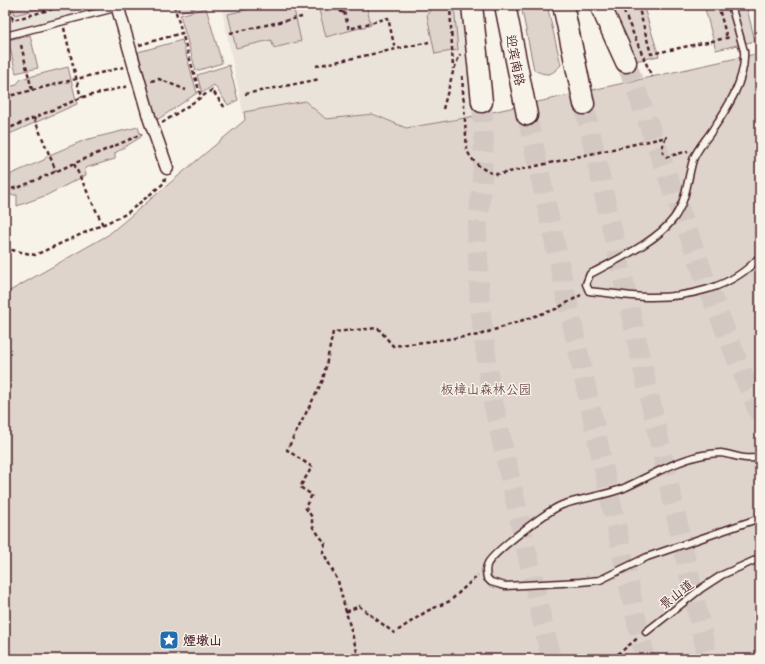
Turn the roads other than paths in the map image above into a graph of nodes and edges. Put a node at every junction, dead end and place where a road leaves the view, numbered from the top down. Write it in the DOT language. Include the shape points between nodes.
graph roads {
  1 [pos="472,5"];
  2 [pos="505,5"];
  3 [pos="563,5"];
  4 [pos="600,5"];
  5 [pos="732,5"];
  6 [pos="121,6"];
  7 [pos="5,36"];
  8 [pos="626,62"];
  9 [pos="482,102"];
  10 [pos="584,104"];
  11 [pos="527,115"];
  12 [pos="167,168"];
  13 [pos="760,256"];
  14 [pos="760,457"];
  15 [pos="760,518"];
  16 [pos="760,558"];
  17 [pos="646,632"];
  1 -- 9 [label="main road"];
  2 -- 11 [label="main road, 迎宾南路"];
  3 -- 10 [label="main road"];
  4 -- 8 [label="main road"];
  5 -- 13 [label="lane" via="744,59 739,82 733,97 693,160 684,199 674,218 665,228 648,241 590,274 586,284 589,291 645,297 691,294 738,276"];
  6 -- 7 [label="lane"];
  6 -- 12 [label="street" via="134,65"];
  14 -- 15 [label="lane" via="751,459 720,453 700,456 603,495 564,504 544,515 493,557 486,569 486,578 505,586 595,581 665,550"];
  16 -- 17 [label="lane, 景山道" via="722,575"];
}
